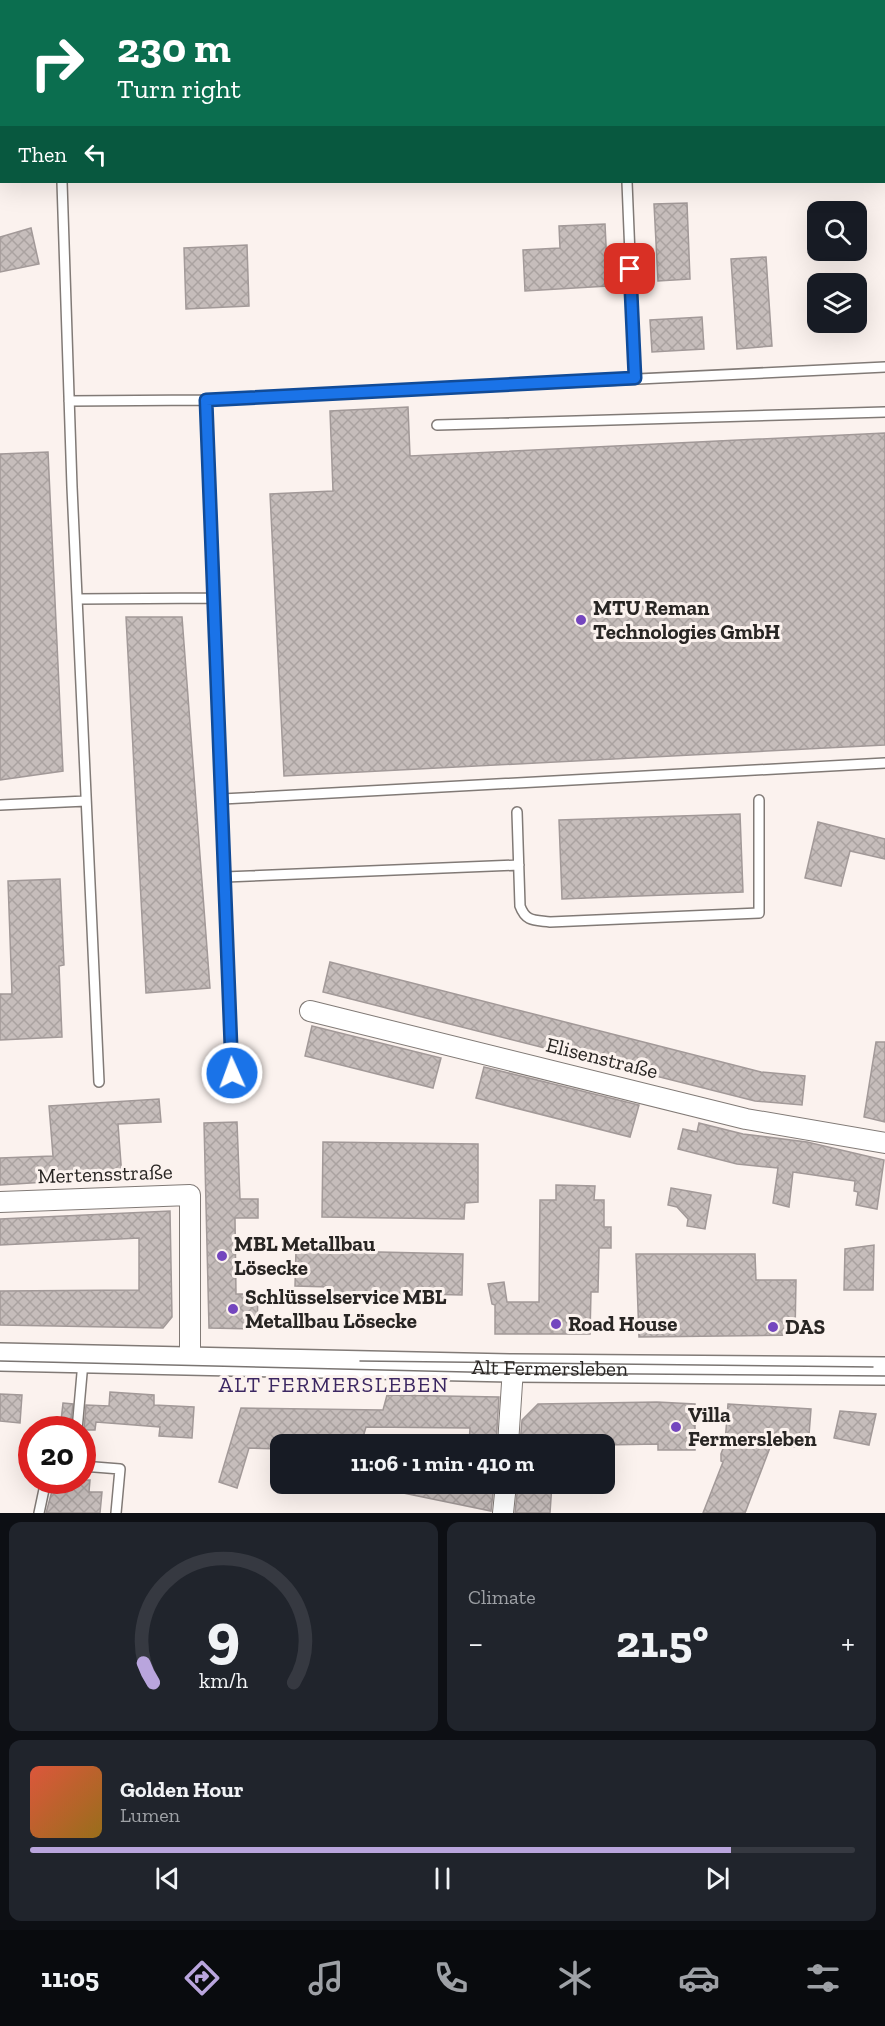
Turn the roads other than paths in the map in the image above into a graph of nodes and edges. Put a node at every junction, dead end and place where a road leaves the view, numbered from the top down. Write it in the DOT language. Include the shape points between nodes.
graph roads {
  1 [pos="62,183"];
  2 [pos="627,183"];
  3 [pos="885,367"];
  4 [pos="635,378"];
  5 [pos="206,400"];
  6 [pos="69,401"];
  7 [pos="885,412"];
  8 [pos="438,425"];
  9 [pos="214,598"];
  10 [pos="78,599"];
  11 [pos="885,763"];
  12 [pos="222,798"];
  13 [pos="759,800"];
  14 [pos="86,801"];
  15 [pos="0,805"];
  16 [pos="517,812"];
  17 [pos="519,865"];
  18 [pos="225,877"];
  19 [pos="310,1011"];
  20 [pos="232,1073"];
  21 [pos="99,1082"];
  22 [pos="885,1143"];
  23 [pos="0,1202"];
  24 [pos="0,1357"];
  25 [pos="83,1359"];
  26 [pos="190,1361"];
  27 [pos="513,1368"];
  28 [pos="885,1371"];
  29 [pos="78,1416"];
  30 [pos="509,1434"];
  31 [pos="96,1467"];
  32 [pos="43,1494"];
  33 [pos="505,1494"];
  34 [pos="39,1513"];
  35 [pos="116,1513"];
  36 [pos="503,1513"];
  1 -- 6 [label="lane"];
  2 -- 4 [label="lane"];
  3 -- 4 [label="lane"];
  4 -- 5 [label="lane"];
  5 -- 6 [label="lane"];
  5 -- 9 [label="lane"];
  6 -- 10 [label="lane"];
  7 -- 8 [label="lane"];
  9 -- 10 [label="lane"];
  9 -- 12 [label="lane"];
  10 -- 14 [label="lane"];
  11 -- 12 [label="lane"];
  12 -- 18 [label="lane"];
  13 -- 17 [label="lane" via="759,914 530,920 520,906"];
  14 -- 15 [label="lane"];
  14 -- 21 [label="lane"];
  16 -- 17 [label="lane"];
  17 -- 18 [label="lane"];
  18 -- 20 [label="lane"];
  19 -- 22 [label="street, Elisenstraße" via="746,1119"];
  23 -- 26 [label="street, Mertensstraße" via="190,1195"];
  24 -- 25 [label="main road, Alt Fermersleben"];
  25 -- 26 [label="main road, Alt Fermersleben"];
  25 -- 29 [label="lane"];
  26 -- 27 [label="main road, Alt Fermersleben"];
  27 -- 28 [label="main road, Alt Fermersleben"];
  27 -- 30 [label="street"];
  31 -- 35 [label="lane" via="120,1469"];
  32 -- 34 [label="lane"];
  33 -- 36 [label="street"];
}
